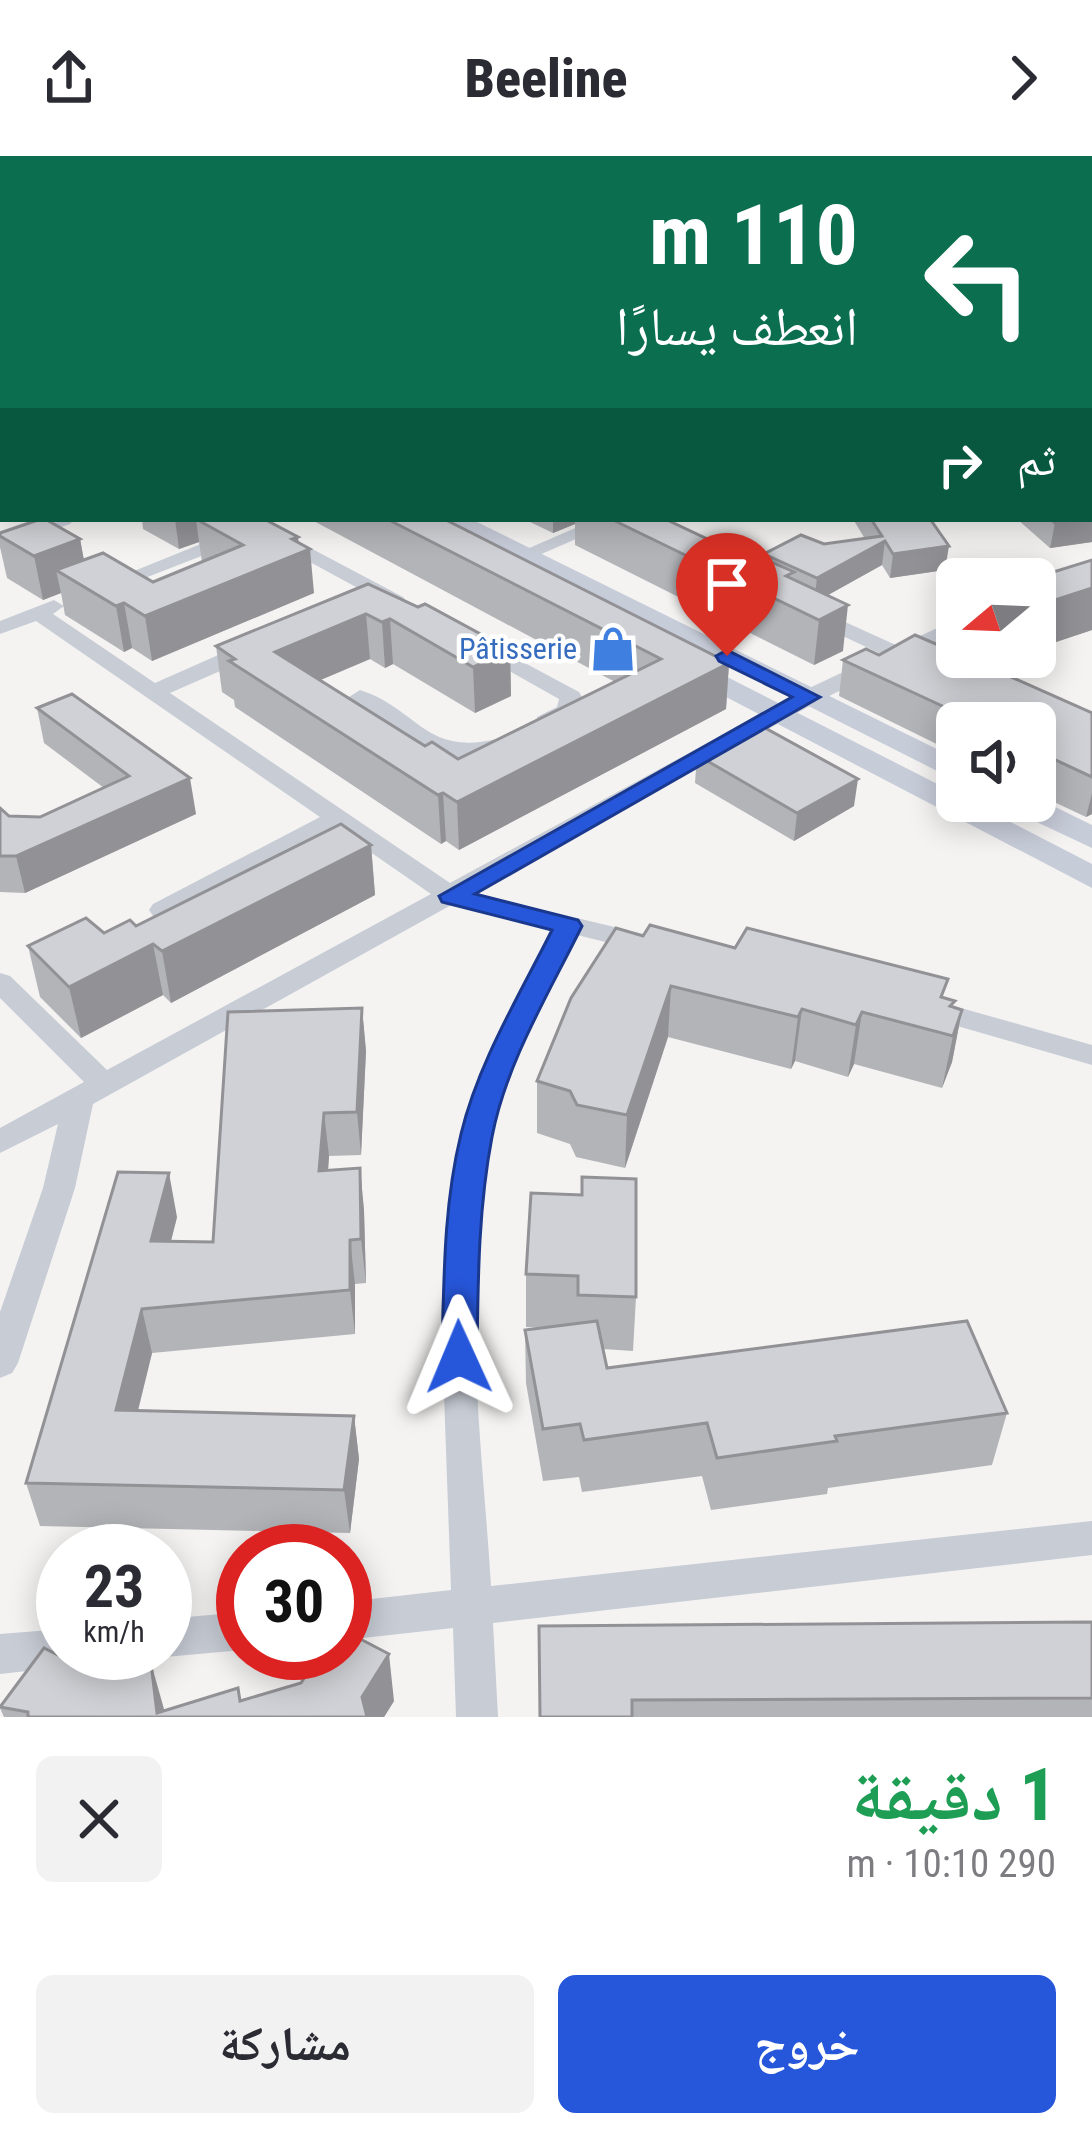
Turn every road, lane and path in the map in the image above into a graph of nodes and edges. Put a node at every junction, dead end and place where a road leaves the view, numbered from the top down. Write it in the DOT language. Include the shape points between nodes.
graph roads {
  1 [pos="52,522"];
  2 [pos="457,522"];
  3 [pos="606,522"];
  4 [pos="420,529"];
  5 [pos="0,540"];
  6 [pos="523,555"];
  7 [pos="494,568"];
  8 [pos="797,607"];
  9 [pos="38,613"];
  10 [pos="421,614"];
  11 [pos="0,628"];
  12 [pos="936,634"];
  13 [pos="461,635"];
  14 [pos="278,638"];
  15 [pos="894,652"];
  16 [pos="153,692"];
  17 [pos="360,697"];
  18 [pos="809,697"];
  19 [pos="781,713"];
  20 [pos="936,760"];
  21 [pos="338,818"];
  22 [pos="1056,820"];
  23 [pos="1092,838"];
  24 [pos="1092,878"];
  25 [pos="452,896"];
  26 [pos="162,910"];
  27 [pos="568,926"];
  28 [pos="679,950"];
  29 [pos="0,982"];
  30 [pos="895,1000"];
  31 [pos="1092,1055"];
  32 [pos="92,1092"];
  33 [pos="0,1142"];
  34 [pos="0,1364"];
  35 [pos="1092,1538"];
  36 [pos="475,1609"];
  37 [pos="372,1619"];
  38 [pos="36,1651"];
  39 [pos="0,1654"];
  40 [pos="477,1717"];
  1 -- 5 [label="main road"];
  2 -- 6 [label="main road"];
  3 -- 6 [label="street"];
  4 -- 7 [label="main road"];
  6 -- 7 [label="street"];
  6 -- 18 [label="main road"];
  7 -- 19 [label="main road"];
  8 -- 15 [label="street"];
  9 -- 10 [label="street" via="257,533 371,597"];
  9 -- 11 [label="street"];
  9 -- 16 [label="street"];
  12 -- 15 [label="street"];
  13 -- 17 [label="street" via="566,692 571,706 498,747 467,754 438,746"];
  14 -- 16 [label="street"];
  15 -- 18 [label="street"];
  16 -- 21 [label="street"];
  18 -- 19 [label="street"];
  18 -- 20 [label="main road"];
  19 -- 24 [label="main road"];
  19 -- 25 [label="street"];
  21 -- 25 [label="street"];
  21 -- 26 [label="street"];
  22 -- 23 [label="main road"];
  25 -- 27 [label="street"];
  25 -- 32 [label="street"];
  27 -- 28 [label="street"];
  27 -- 36 [label="street" via="505,1052 466,1189 458,1310"];
  29 -- 32 [label="street"];
  30 -- 31 [label="street"];
  32 -- 33 [label="street"];
  32 -- 34 [label="street"];
  35 -- 36 [label="street"];
  36 -- 37 [label="street"];
  36 -- 40 [label="street"];
  38 -- 39 [label="street"];
}
